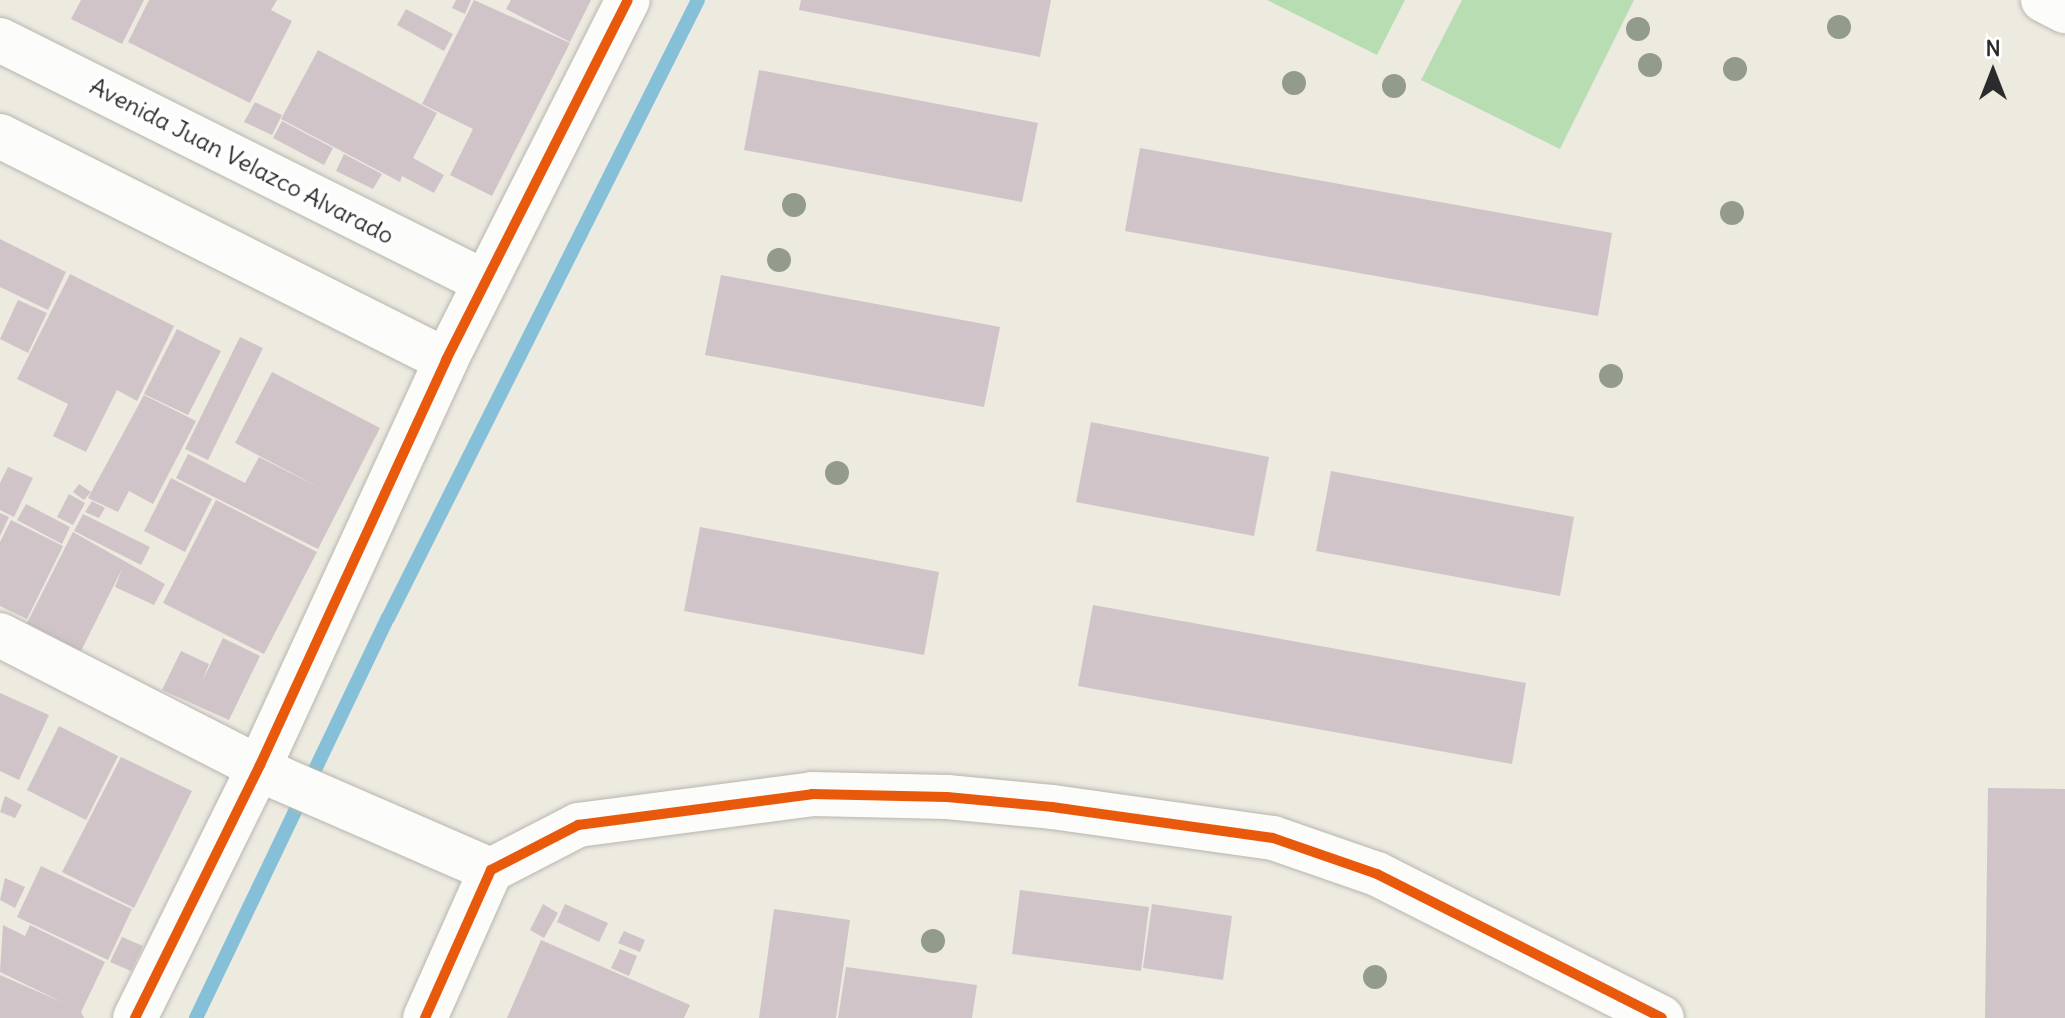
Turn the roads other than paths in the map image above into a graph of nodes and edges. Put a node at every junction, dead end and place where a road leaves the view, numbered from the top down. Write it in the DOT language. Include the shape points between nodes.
graph roads {
  1 [pos="628,0"];
  2 [pos="2043,0"];
  3 [pos="2065,11"];
  4 [pos="0,40"];
  5 [pos="0,136"];
  6 [pos="485,282"];
  7 [pos="446,360"];
  8 [pos="0,635"];
  9 [pos="270,772"];
  10 [pos="491,870"];
  11 [pos="135,1018"];
  12 [pos="425,1018"];
  13 [pos="1662,1018"];
  1 -- 6 [label="street"];
  2 -- 3 [label="street"];
  4 -- 6 [label="street, Avenida Juan Velazco Alvarado"];
  5 -- 7 [label="street"];
  6 -- 7 [label="street"];
  7 -- 9 [label="street"];
  8 -- 9 [label="street"];
  9 -- 10 [label="street"];
  9 -- 11 [label="street"];
  10 -- 12 [label="street"];
  10 -- 13 [label="street" via="578,825 812,794 947,797 1067,809 1273,838 1377,874"];
}
